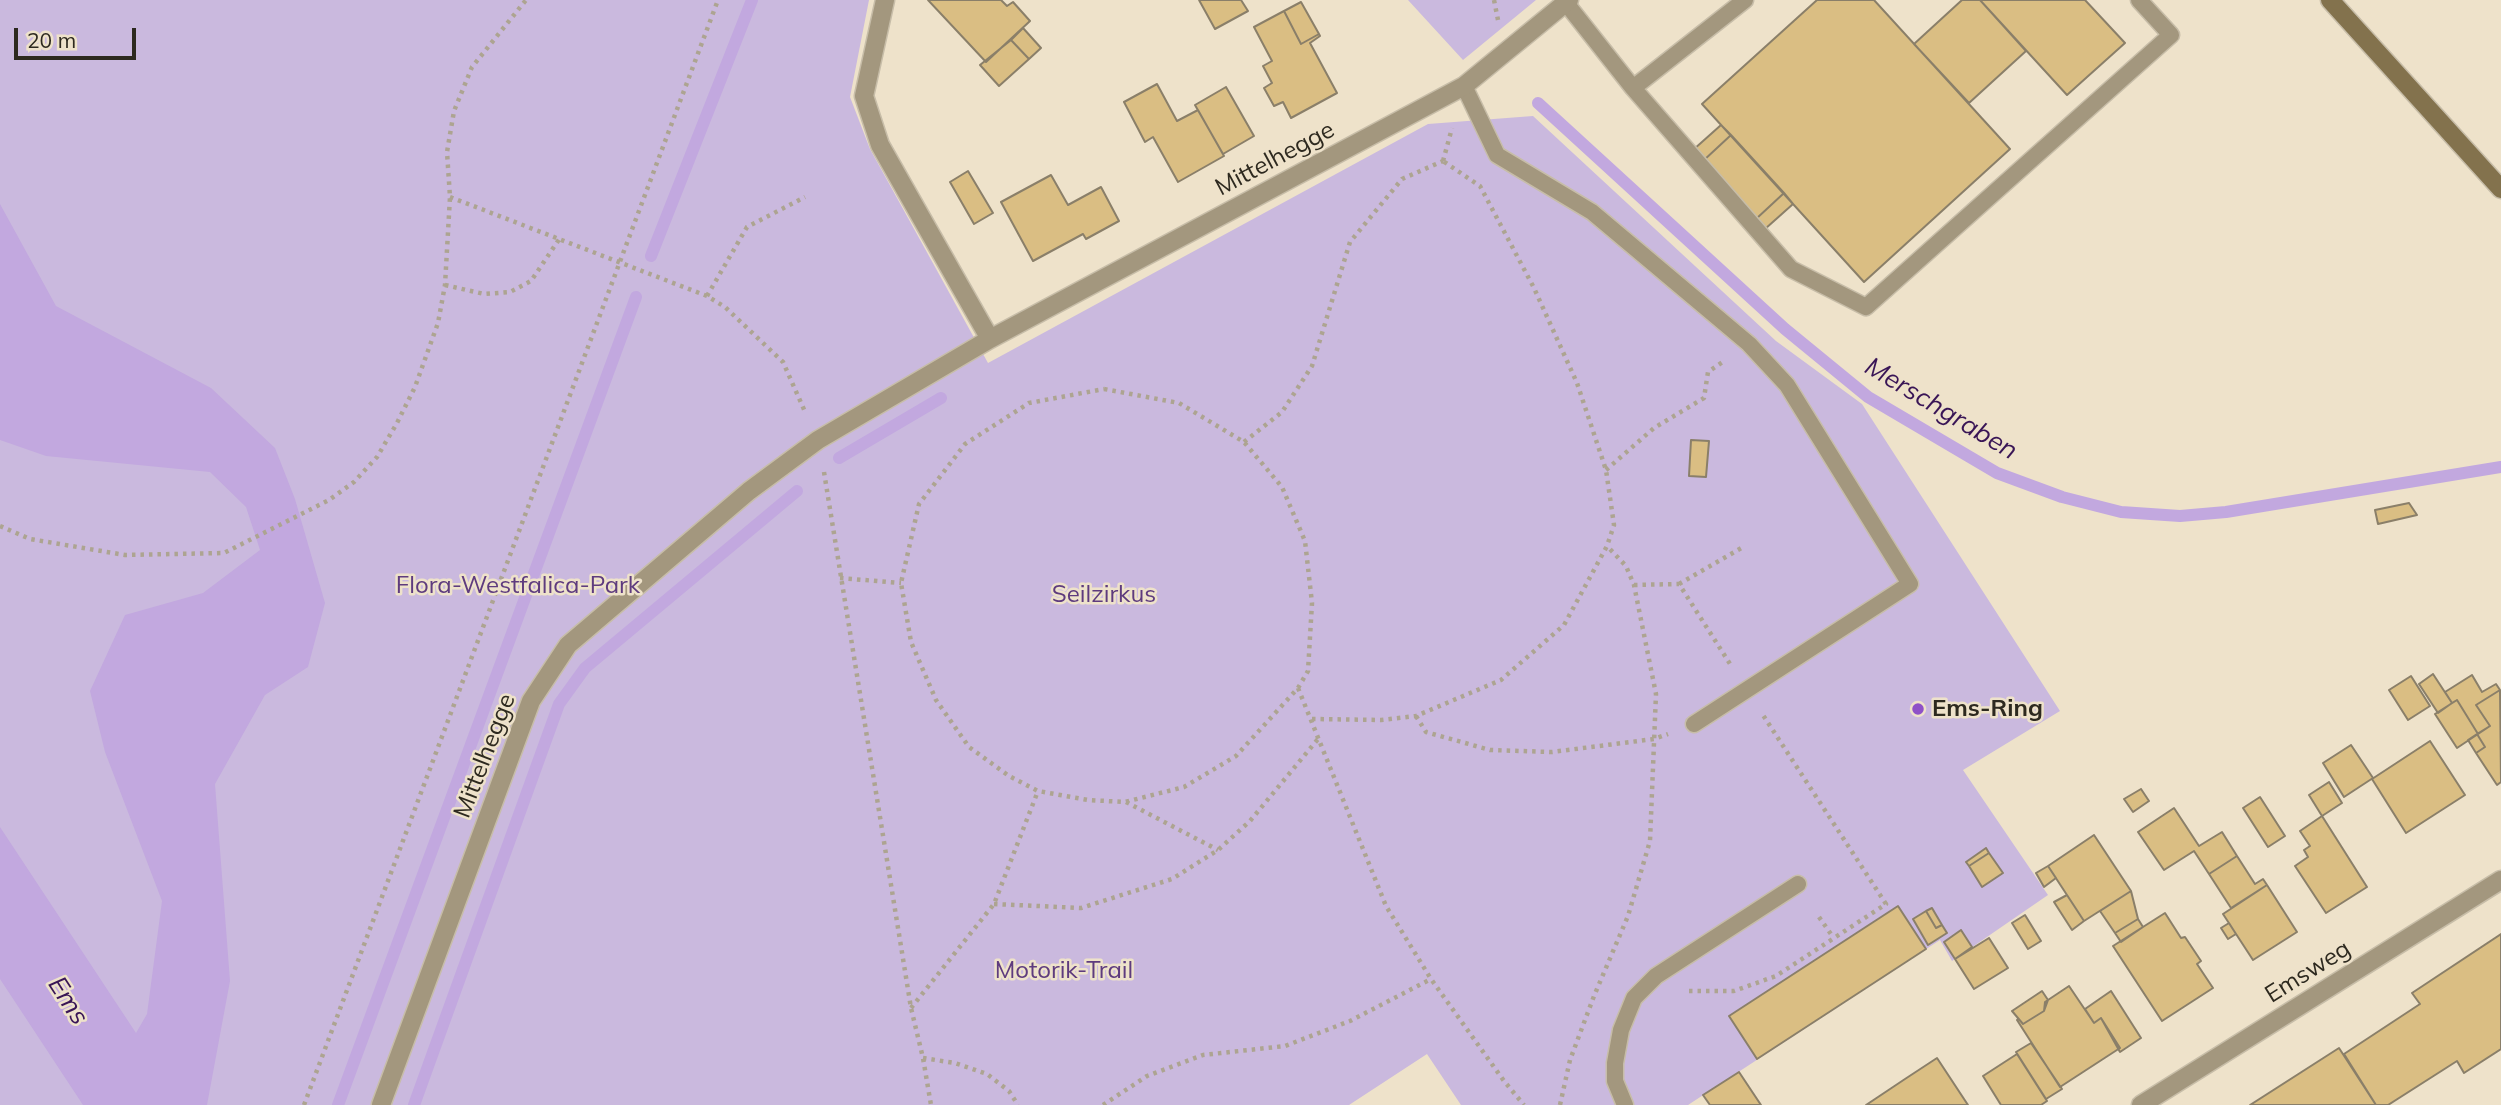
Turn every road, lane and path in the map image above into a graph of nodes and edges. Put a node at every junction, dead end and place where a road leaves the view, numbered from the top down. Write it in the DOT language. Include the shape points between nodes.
graph roads {
  1 [pos="526,0"];
  2 [pos="718,0"];
  3 [pos="885,0"];
  4 [pos="1745,0"];
  5 [pos="2139,0"];
  6 [pos="1568,1"];
  7 [pos="2338,3"];
  8 [pos="1464,86"];
  9 [pos="1633,88"];
  10 [pos="2501,189"];
  11 [pos="450,197"];
  12 [pos="804,197"];
  13 [pos="560,238"];
  14 [pos="619,261"];
  15 [pos="445,285"];
  16 [pos="707,296"];
  17 [pos="990,339"];
  18 [pos="1749,344"];
  19 [pos="818,440"];
  20 [pos="1244,442"];
  21 [pos="1606,470"];
  22 [pos="0,526"];
  23 [pos="1607,546"];
  24 [pos="1743,547"];
  25 [pos="840,578"];
  26 [pos="901,583"];
  27 [pos="1679,584"];
  28 [pos="1634,585"];
  29 [pos="1298,688"];
  30 [pos="1746,690"];
  31 [pos="1416,716"];
  32 [pos="1311,719"];
  33 [pos="1694,724"];
  34 [pos="1319,738"];
  35 [pos="1654,739"];
  36 [pos="1038,791"];
  37 [pos="1125,802"];
  38 [pos="1218,850"];
  39 [pos="2501,880"];
  40 [pos="1798,884"];
  41 [pos="994,904"];
  42 [pos="1819,916"];
  43 [pos="1833,937"];
  44 [pos="1656,976"];
  45 [pos="1431,979"];
  46 [pos="911,1008"];
  47 [pos="923,1058"];
  48 [pos="304,1105"];
  49 [pos="380,1105"];
  50 [pos="931,1105"];
  51 [pos="1018,1105"];
  52 [pos="1103,1105"];
  53 [pos="1524,1105"];
  54 [pos="1560,1105"];
  55 [pos="1625,1105"];
  56 [pos="2141,1105"];
  1 -- 11 [label="path" via="472,67 454,111 447,152"];
  2 -- 14 [label="path"];
  3 -- 17 [label="street" via="864,96 880,145"];
  4 -- 9 [label="lane"];
  5 -- 9 [label="lane" via="2171,35 1866,307 1791,270"];
  6 -- 8 [label="street, Mittelhegge"];
  6 -- 9 [label="lane"];
  7 -- 10 [label="street"];
  8 -- 17 [label="street, Mittelhegge"];
  8 -- 18 [label="lane" via="1497,155 1592,212"];
  11 -- 13 [label="path"];
  11 -- 15 [label="path"];
  12 -- 16 [label="path" via="747,228"];
  13 -- 14 [label="path"];
  13 -- 15 [label="path" via="531,281 510,292 484,294"];
  14 -- 16 [label="path"];
  14 -- 48 [label="path"];
  15 -- 22 [label="path" via="438,323 397,423 377,457 329,500 224,552 125,555 30,538"];
  16 -- 19 [label="path" via="783,362"];
  17 -- 19 [label="street, Mittelhegge"];
  18 -- 21 [label="path" via="1708,372 1704,398 1654,428"];
  18 -- 30 [label="lane" via="1787,385 1910,584"];
  19 -- 25 [label="path"];
  19 -- 49 [label="street, Mittelhegge" via="749,491 568,645 538,690"];
  20 -- 21 [label="path" via="1282,412 1312,366 1350,242 1402,179 1443,161 1480,186 1499,220 1577,383"];
  20 -- 26 [label="path" via="1179,403 1104,389 1029,403 965,444 919,504"];
  20 -- 29 [label="path" via="1282,487 1305,541 1312,603 1308,671"];
  21 -- 23 [label="path" via="1614,525"];
  23 -- 28 [label="path" via="1626,566"];
  23 -- 31 [label="path" via="1564,625 1501,680"];
  24 -- 27 [label="path"];
  25 -- 26 [label="path"];
  25 -- 46 [label="path"];
  26 -- 36 [label="path" via="911,642 936,700 969,747"];
  27 -- 28 [label="path"];
  27 -- 30 [label="path"];
  28 -- 35 [label="path" via="1656,694"];
  29 -- 32 [label="path"];
  29 -- 37 [label="path" via="1236,756 1184,787"];
  30 -- 33 [label="lane"];
  30 -- 43 [label="path" via="1885,904"];
  31 -- 32 [label="path"];
  31 -- 35 [label="path" via="1426,732 1490,750 1552,752"];
  32 -- 34 [label="path"];
  34 -- 38 [label="path" via="1250,821"];
  34 -- 45 [label="path" via="1386,906"];
  35 -- 54 [label="path" via="1650,841 1628,916 1570,1060"];
  36 -- 37 [label="path"];
  36 -- 41 [label="path"];
  37 -- 38 [label="path"];
  38 -- 41 [label="path" via="1172,879 1081,908"];
  39 -- 56 [label="street, Emsweg"];
  40 -- 44 [label="lane"];
  41 -- 46 [label="path"];
  42 -- 43 [label="path"];
  43 -- 44 [label="path" via="1776,976 1734,991 1674,991"];
  44 -- 55 [label="lane" via="1634,998 1621,1030 1615,1081"];
  45 -- 52 [label="path" via="1350,1021 1285,1046 1203,1055 1147,1076"];
  45 -- 53 [label="path"];
  46 -- 47 [label="path"];
  47 -- 50 [label="path"];
  47 -- 51 [label="path" via="955,1062 987,1074 1009,1091"];
}
